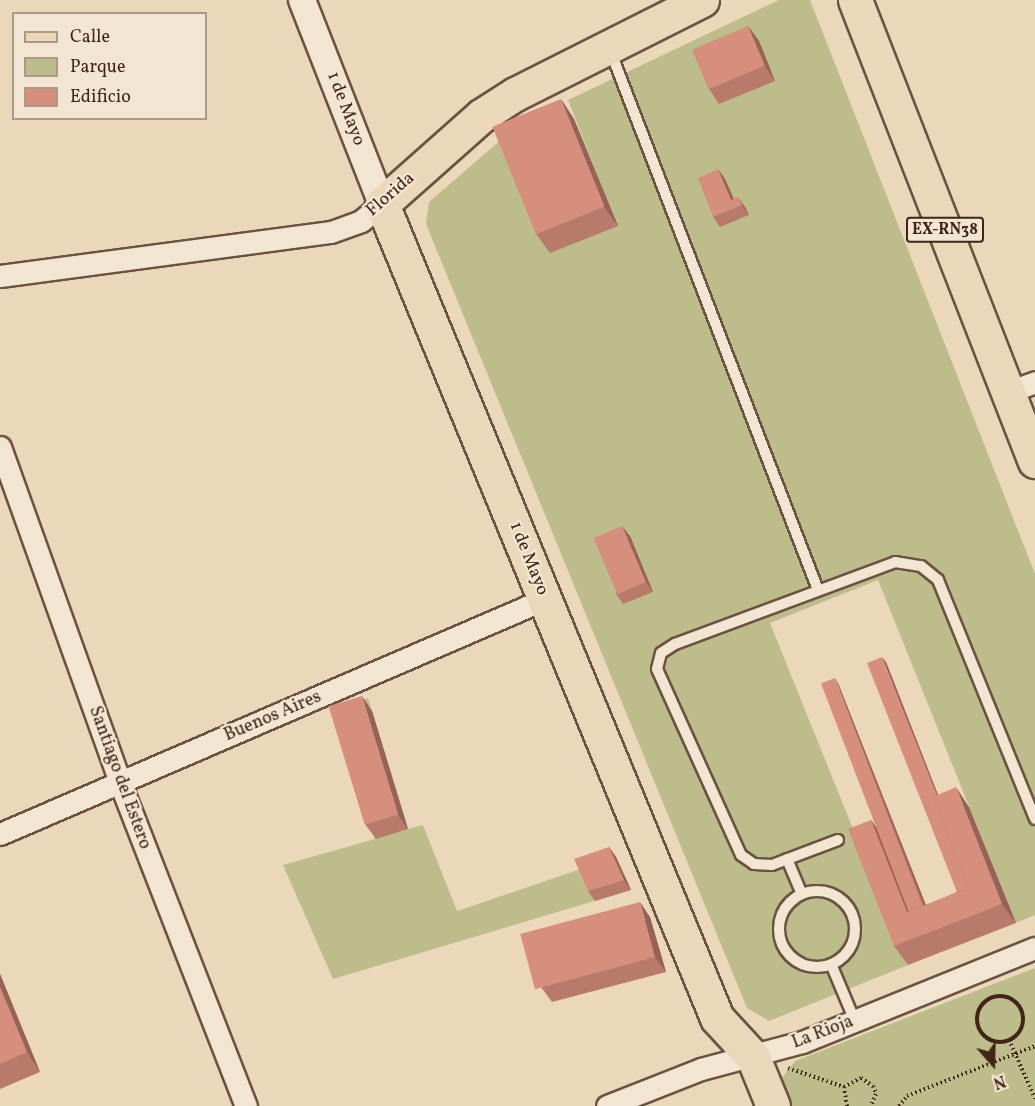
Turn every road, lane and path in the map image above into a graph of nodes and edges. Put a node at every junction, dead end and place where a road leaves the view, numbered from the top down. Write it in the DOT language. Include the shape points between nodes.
graph roads {
  1 [pos="302,0"];
  2 [pos="702,0"];
  3 [pos="855,0"];
  4 [pos="608,44"];
  5 [pos="382,204"];
  6 [pos="0,276"];
  7 [pos="1022,387"];
  8 [pos="0,447"];
  9 [pos="1035,461"];
  10 [pos="818,590"];
  11 [pos="545,599"];
  12 [pos="120,783"];
  13 [pos="1035,819"];
  14 [pos="0,834"];
  15 [pos="838,840"];
  16 [pos="787,859"];
  17 [pos="802,894"];
  18 [pos="1035,948"];
  19 [pos="831,964"];
  20 [pos="855,1021"];
  21 [pos="1009,1040"];
  22 [pos="1035,1046"];
  23 [pos="1016,1055"];
  24 [pos="753,1057"];
  25 [pos="844,1087"];
  26 [pos="1035,1098"];
  27 [pos="872,1104"];
  28 [pos="246,1106"];
  29 [pos="607,1106"];
  30 [pos="773,1106"];
  31 [pos="847,1106"];
  32 [pos="878,1106"];
  33 [pos="899,1106"];
  1 -- 5 [label="street, 1 de Mayo"];
  2 -- 4 [label="main road, Florida"];
  3 -- 7 [label="main road, EX-RN38"];
  4 -- 5 [label="main road, Florida" via="481,116"];
  4 -- 10 [label="lane"];
  5 -- 6 [label="street, Florida" via="361,221 332,232"];
  5 -- 11 [label="main road, 1 de Mayo"];
  7 -- 9 [label="main road, EX-RN38"];
  8 -- 12 [label="street, Santiago del Estero"];
  10 -- 13 [label="lane" via="895,562 921,566 938,580"];
  10 -- 16 [label="lane" via="675,644 661,653 657,669 741,855 753,864 772,865"];
  11 -- 12 [label="street, Buenos Aires"];
  11 -- 24 [label="main road, 1 de Mayo" via="717,1018"];
  12 -- 14 [label="street, Buenos Aires"];
  12 -- 28 [label="street, Santiago del Estero"];
  15 -- 16 [label="lane"];
  16 -- 17 [label="lane"];
  17 -- 19 [label="lane" via="784,910 779,932 782,943 798,961"];
  17 -- 19 [label="lane" via="825,891 841,899 852,914 855,932 850,949"];
  18 -- 20 [label="street, La Rioja"];
  19 -- 20 [label="lane"];
  20 -- 24 [label="street, La Rioja"];
  21 -- 21 [label="path" via="1023,1024 1020,1007 1008,997 991,997 979,1010 980,1029 995,1041"];
  21 -- 23 [label="path"];
  22 -- 23 [label="path"];
  23 -- 26 [label="path"];
  23 -- 33 [label="path" via="907,1096"];
  24 -- 25 [label="path"];
  24 -- 29 [label="street, La Rioja" via="700,1069"];
  24 -- 30 [label="main road, 1 de Mayo"];
  25 -- 27 [label="path" via="854,1079 867,1080 876,1094"];
  25 -- 31 [label="path"];
  27 -- 32 [label="path"];
}
